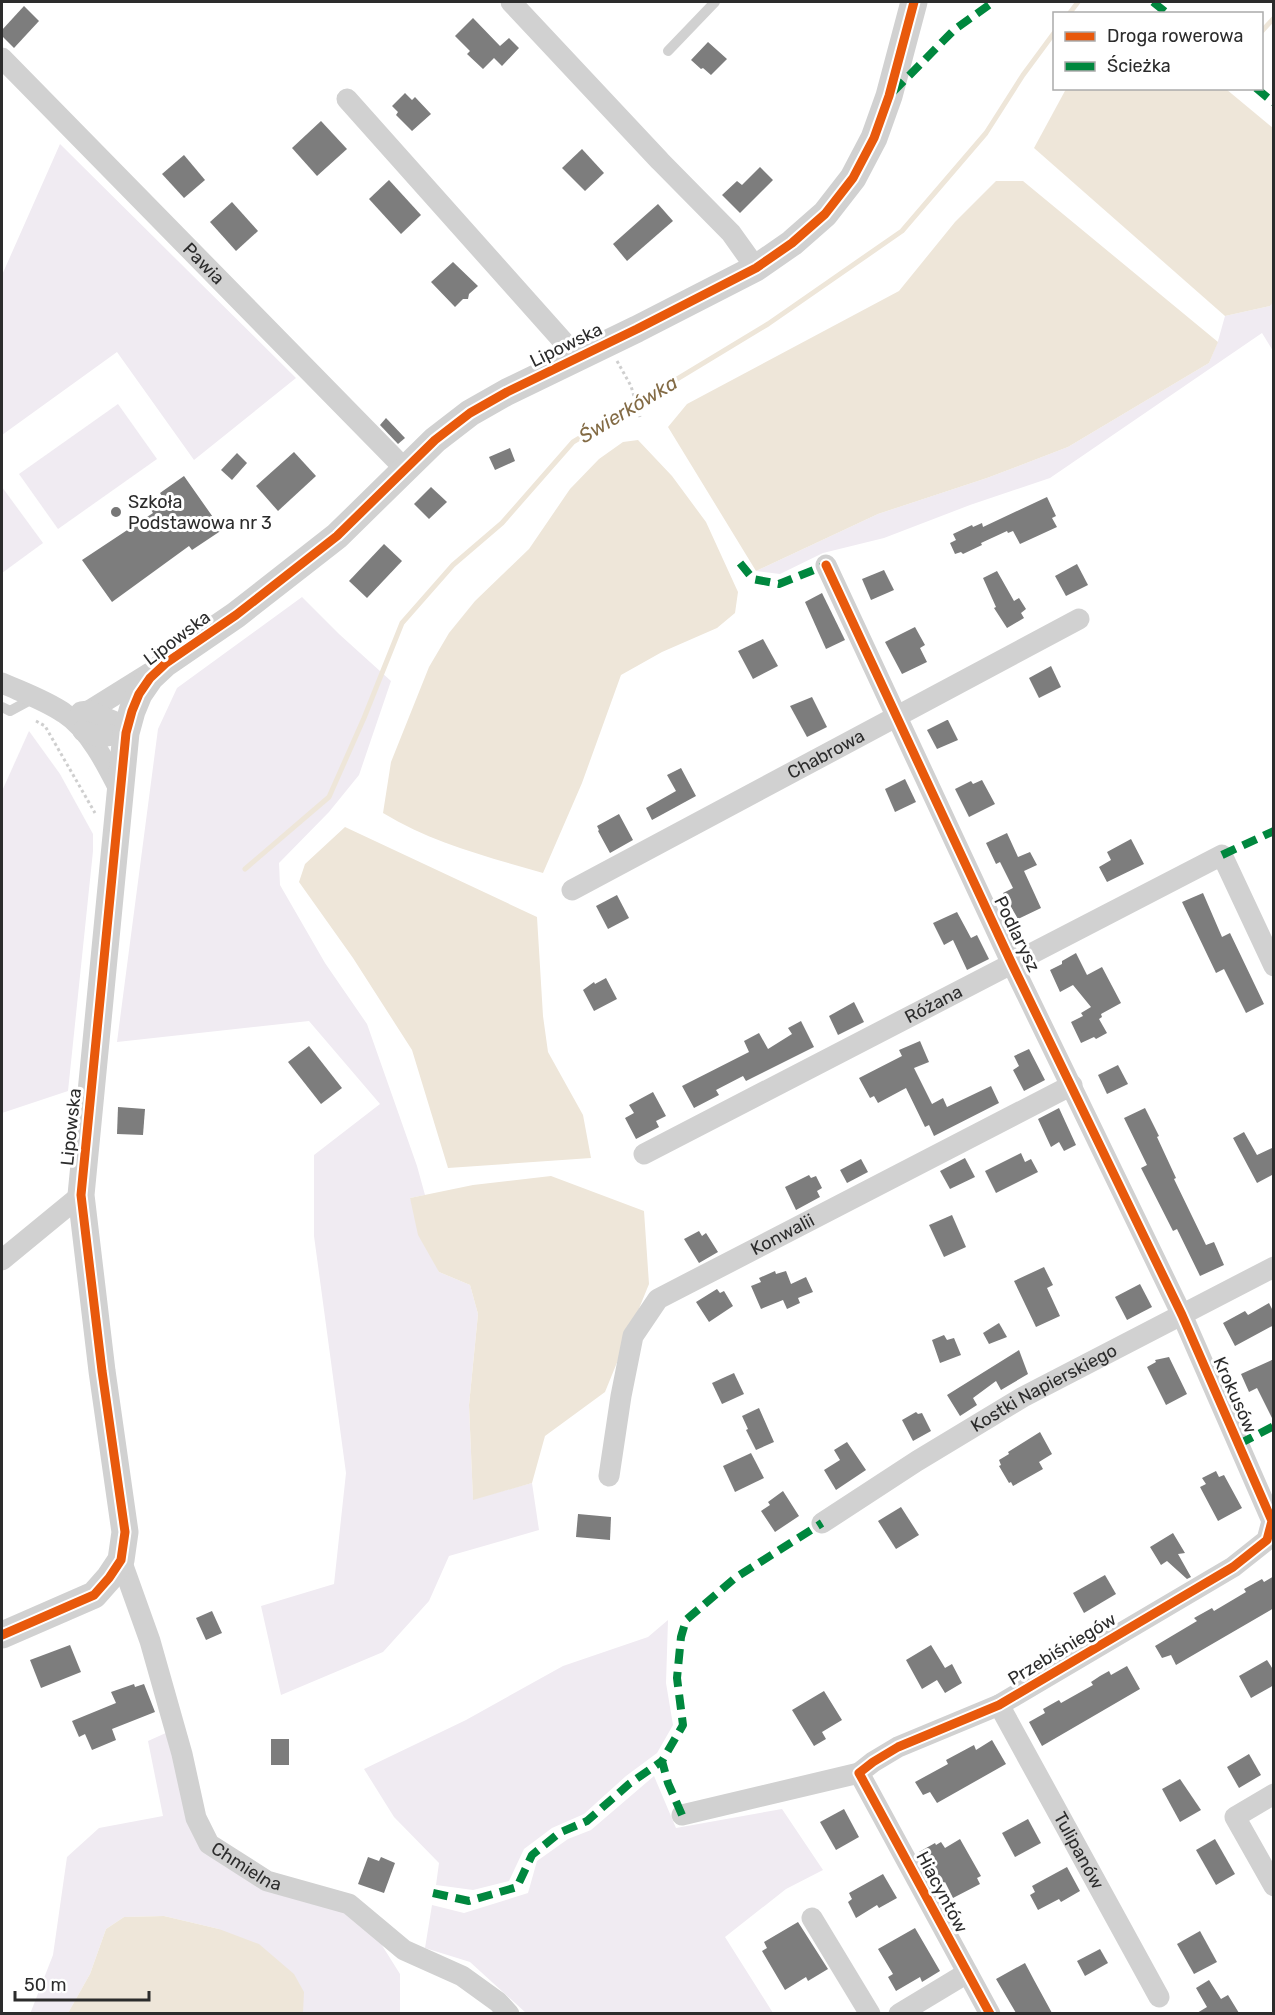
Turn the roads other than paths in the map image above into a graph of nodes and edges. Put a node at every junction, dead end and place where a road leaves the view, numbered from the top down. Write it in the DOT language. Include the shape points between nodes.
graph roads {
  1 [pos="511,2"];
  2 [pos="715,2"];
  3 [pos="914,2"];
  4 [pos="668,51"];
  5 [pos="2,58"];
  6 [pos="347,99"];
  7 [pos="756,268"];
  8 [pos="578,358"];
  9 [pos="405,469"];
  10 [pos="826,565"];
  11 [pos="1079,619"];
  12 [pos="166,663"];
  13 [pos="2,683"];
  14 [pos="34,698"];
  15 [pos="2,708"];
  16 [pos="896,717"];
  17 [pos="86,721"];
  18 [pos="127,730"];
  19 [pos="120,791"];
  20 [pos="572,890"];
  21 [pos="1012,964"];
  22 [pos="1274,966"];
  23 [pos="1072,1085"];
  24 [pos="644,1154"];
  25 [pos="81,1195"];
  26 [pos="2,1260"];
  27 [pos="1274,1266"];
  28 [pos="1182,1315"];
  29 [pos="609,1476"];
  30 [pos="1272,1521"];
  31 [pos="822,1523"];
  32 [pos="121,1560"];
  33 [pos="2,1635"];
  34 [pos="999,1705"];
  35 [pos="863,1779"];
  36 [pos="1274,1794"];
  37 [pos="682,1815"];
  38 [pos="1274,1886"];
  39 [pos="812,1918"];
  40 [pos="967,1973"];
  41 [pos="1159,1997"];
  42 [pos="508,2013"];
  43 [pos="870,2013"];
  44 [pos="899,2013"];
  45 [pos="990,2013"];
  1 -- 7 [label="street" via="731,233"];
  2 -- 4 [label="lane"];
  3 -- 7 [label="street, Lipowska" via="889,96 874,138 853,178 825,214"];
  5 -- 9 [label="street, Pawia"];
  6 -- 8 [label="street, Lipowska"];
  7 -- 8 [label="street, Lipowska"];
  8 -- 9 [label="street, Lipowska" via="470,413"];
  9 -- 12 [label="street, Lipowska" via="337,536"];
  10 -- 16 [label="street, Podlarysz"];
  11 -- 16 [label="street, Chabrowa"];
  12 -- 17 [label="street"];
  12 -- 18 [label="street, Lipowska" via="140,694"];
  13 -- 14 [label="street"];
  14 -- 15 [label="lane" via="10,711"];
  14 -- 17 [label="street"];
  16 -- 20 [label="street, Chabrowa"];
  16 -- 21 [label="street, Podlarysz"];
  17 -- 18 [label="street" via="101,737"];
  17 -- 19 [label="street"];
  18 -- 19 [label="street, Lipowska"];
  19 -- 25 [label="street, Lipowska"];
  21 -- 22 [label="street, Różana" via="1222,855"];
  21 -- 23 [label="street, Podlarysz"];
  21 -- 24 [label="street, Różana"];
  23 -- 28 [label="street, Podlarysz"];
  23 -- 29 [label="street, Konwalii" via="658,1299 633,1336"];
  25 -- 26 [label="street"];
  25 -- 32 [label="street, Lipowska" via="125,1532"];
  27 -- 28 [label="street, Kostki Napierskiego"];
  28 -- 30 [label="street, Krokusów"];
  28 -- 31 [label="street, Kostki Napierskiego" via="1023,1397"];
  30 -- 34 [label="street, Przebiśniegów" via="1267,1540 1233,1568"];
  32 -- 33 [label="street, Lipowska" via="94,1595"];
  32 -- 42 [label="street, Chmielna" via="150,1641 196,1818 209,1844 267,1881 349,1904 404,1950 462,1976"];
  34 -- 35 [label="street, Przebiśniegów" via="898,1748 873,1762"];
  34 -- 41 [label="street, Tulipanów"];
  35 -- 37 [label="street"];
  35 -- 40 [label="street, Hiacyntów"];
  36 -- 38 [label="street" via="1235,1817"];
  39 -- 43 [label="street"];
  40 -- 44 [label="street"];
  40 -- 45 [label="street, Hiacyntów"];
}
